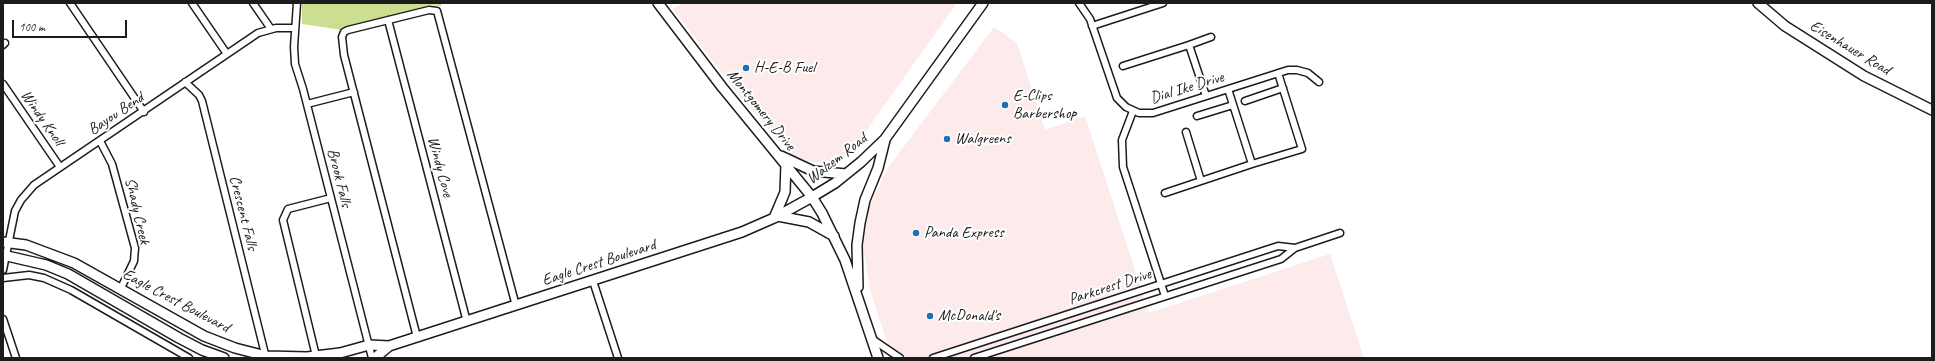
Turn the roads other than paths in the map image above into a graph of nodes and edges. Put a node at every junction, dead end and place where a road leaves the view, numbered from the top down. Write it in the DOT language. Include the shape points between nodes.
graph roads {
  1 [pos="70,3"];
  2 [pos="192,3"];
  3 [pos="253,3"];
  4 [pos="297,3"];
  5 [pos="658,3"];
  6 [pos="983,3"];
  7 [pos="1079,3"];
  8 [pos="1163,3"];
  9 [pos="1758,3"];
  10 [pos="1146,6"];
  11 [pos="388,20"];
  12 [pos="1092,26"];
  13 [pos="295,28"];
  14 [pos="271,29"];
  15 [pos="1211,37"];
  16 [pos="1189,45"];
  17 [pos="227,54"];
  18 [pos="1123,66"];
  19 [pos="1278,73"];
  20 [pos="185,82"];
  21 [pos="1319,82"];
  22 [pos="3,84"];
  23 [pos="1283,88"];
  24 [pos="1228,89"];
  25 [pos="354,92"];
  26 [pos="1206,96"];
  27 [pos="1245,101"];
  28 [pos="307,104"];
  29 [pos="1233,105"];
  30 [pos="1932,110"];
  31 [pos="1133,111"];
  32 [pos="144,112"];
  33 [pos="1197,116"];
  34 [pos="1186,132"];
  35 [pos="885,139"];
  36 [pos="100,141"];
  37 [pos="778,155"];
  38 [pos="786,164"];
  39 [pos="1252,164"];
  40 [pos="60,167"];
  41 [pos="846,174"];
  42 [pos="1202,181"];
  43 [pos="1165,193"];
  44 [pos="812,197"];
  45 [pos="331,198"];
  46 [pos="776,217"];
  47 [pos="1340,234"];
  48 [pos="834,236"];
  49 [pos="5,242"];
  50 [pos="1278,246"];
  51 [pos="1295,248"];
  52 [pos="4,255"];
  53 [pos="1281,258"];
  54 [pos="3,270"];
  55 [pos="3,278"];
  56 [pos="594,281"];
  57 [pos="1161,284"];
  58 [pos="121,288"];
  59 [pos="858,296"];
  60 [pos="1165,296"];
  61 [pos="516,306"];
  62 [pos="3,318"];
  63 [pos="467,322"];
  64 [pos="417,337"];
  65 [pos="872,339"];
  66 [pos="369,345"];
  67 [pos="389,346"];
  68 [pos="316,356"];
  69 [pos="266,357"];
  70 [pos="16,358"];
  71 [pos="189,358"];
  72 [pos="224,358"];
  73 [pos="374,358"];
  74 [pos="618,358"];
  75 [pos="878,358"];
  76 [pos="900,358"];
  77 [pos="933,358"];
  78 [pos="974,358"];
  1 -- 32 [label="street"];
  2 -- 17 [label="street"];
  3 -- 14 [label="street"];
  4 -- 13 [label="street, Brook Falls"];
  5 -- 37 [label="main road, Montgomery Drive"];
  6 -- 35 [label="main road, Walzem Road"];
  7 -- 12 [label="street, Dial Ike Drive"];
  8 -- 10 [label="street"];
  9 -- 30 [label="main road, Eisenhauer Road" via="1785,26 1864,76"];
  10 -- 12 [label="street"];
  11 -- 25 [label="street" via="344,32 344,55"];
  11 -- 61 [label="street" via="429,10 437,11 440,16"];
  11 -- 63 [label="street, Windy Cove"];
  12 -- 31 [label="street, Dial Ike Drive" via="1116,98"];
  13 -- 14 [label="street, Bayou Bend"];
  13 -- 28 [label="street, Brook Falls" via="295,64"];
  14 -- 17 [label="street, Bayou Bend" via="258,33"];
  15 -- 16 [label="street"];
  16 -- 18 [label="street"];
  16 -- 26 [label="street"];
  17 -- 20 [label="street, Bayou Bend"];
  19 -- 21 [label="street, Dial Ike Drive" via="1297,70 1308,73"];
  19 -- 23 [label="street"];
  19 -- 24 [label="street, Dial Ike Drive"];
  20 -- 32 [label="street, Bayou Bend"];
  20 -- 69 [label="street, Crescent Falls" via="202,101"];
  22 -- 40 [label="street, Windy Knoll"];
  23 -- 27 [label="street"];
  23 -- 39 [label="street" via="1302,149"];
  24 -- 26 [label="street, Dial Ike Drive"];
  24 -- 29 [label="street"];
  25 -- 28 [label="street"];
  25 -- 64 [label="street"];
  26 -- 31 [label="street, Dial Ike Drive" via="1153,113"];
  28 -- 45 [label="street, Brook Falls"];
  29 -- 33 [label="street"];
  29 -- 39 [label="street"];
  31 -- 57 [label="street" via="1122,140 1123,167"];
  32 -- 36 [label="street, Bayou Bend"];
  34 -- 42 [label="street"];
  35 -- 41 [label="main road, Walzem Road"];
  35 -- 59 [label="main road" via="860,224 857,245"];
  36 -- 40 [label="street, Bayou Bend"];
  36 -- 58 [label="street, Shady Creek" via="112,164 135,248 134,261"];
  37 -- 38 [label="main road, Montgomery Drive"];
  37 -- 41 [label="main road" via="813,171"];
  38 -- 44 [label="main road, Montgomery Drive"];
  38 -- 46 [label="main road" via="785,192"];
  39 -- 42 [label="street"];
  40 -- 49 [label="street, Bayou Bend" via="34,185 21,200"];
  41 -- 44 [label="main road, Walzem Road"];
  42 -- 43 [label="street"];
  44 -- 46 [label="main road, Eagle Crest Boulevard"];
  44 -- 48 [label="main road, Walzem Road"];
  45 -- 66 [label="street, Brook Falls"];
  45 -- 68 [label="street" via="288,209 284,220"];
  46 -- 48 [label="main road" via="809,222"];
  46 -- 56 [label="main road, Eagle Crest Boulevard" via="742,232"];
  47 -- 51 [label="street, Parkcrest Drive"];
  48 -- 59 [label="main road, Walzem Road"];
  49 -- 52 [label="street, Bayou Bend"];
  49 -- 58 [label="main road, Eagle Crest Boulevard" via="58,256"];
  50 -- 51 [label="street, Parkcrest Drive"];
  50 -- 53 [label="street"];
  50 -- 57 [label="street, Parkcrest Drive"];
  51 -- 53 [label="street, Parkcrest Drive"];
  52 -- 54 [label="street, Bayou Bend"];
  52 -- 72 [label="main road, Eagle Crest Boulevard" via="46,265 68,274 179,338"];
  53 -- 60 [label="street, Parkcrest Drive"];
  55 -- 71 [label="street" via="29,275 44,278 71,290"];
  56 -- 61 [label="main road, Eagle Crest Boulevard"];
  56 -- 74 [label="street"];
  57 -- 60 [label="street"];
  57 -- 77 [label="street, Parkcrest Drive"];
  58 -- 69 [label="main road, Eagle Crest Boulevard" via="204,336"];
  59 -- 65 [label="main road, Walzem Road"];
  60 -- 78 [label="street, Parkcrest Drive"];
  61 -- 63 [label="main road, Eagle Crest Boulevard"];
  62 -- 70 [label="street"];
  63 -- 64 [label="main road, Eagle Crest Boulevard"];
  64 -- 67 [label="main road, Eagle Crest Boulevard"];
  65 -- 75 [label="main road, Walzem Road"];
  65 -- 76 [label="street"];
  66 -- 67 [label="main road, Eagle Crest Boulevard"];
  66 -- 68 [label="main road, Eagle Crest Boulevard"];
  66 -- 73 [label="street, Brook Falls"];
  67 -- 73 [label="main road, Eagle Crest Boulevard"];
  68 -- 69 [label="main road, Eagle Crest Boulevard"];
}
